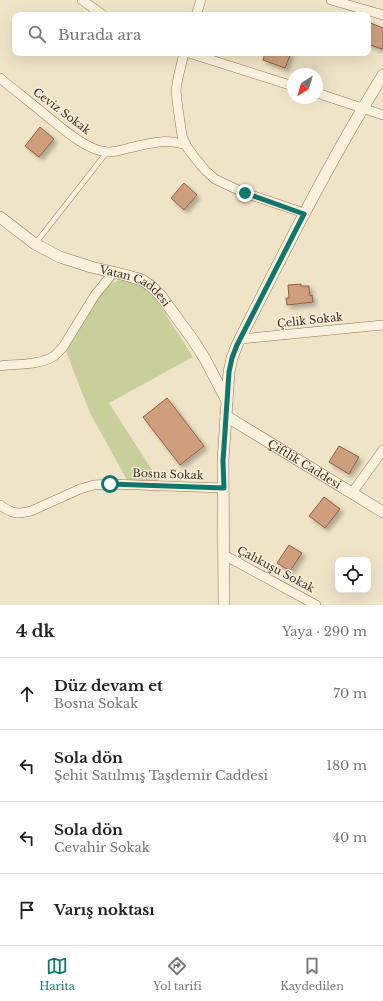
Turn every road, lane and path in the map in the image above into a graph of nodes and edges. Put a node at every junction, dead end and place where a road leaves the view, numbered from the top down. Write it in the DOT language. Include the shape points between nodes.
graph roads {
  1 [pos="82,0"];
  2 [pos="201,0"];
  3 [pos="331,0"];
  4 [pos="99,12"];
  5 [pos="197,12"];
  6 [pos="383,15"];
  7 [pos="183,56"];
  8 [pos="198,56"];
  9 [pos="383,75"];
  10 [pos="0,78"];
  11 [pos="287,84"];
  12 [pos="323,95"];
  13 [pos="363,108"];
  14 [pos="383,115"];
  15 [pos="186,145"];
  16 [pos="107,152"];
  17 [pos="304,214"];
  18 [pos="0,217"];
  19 [pos="35,244"];
  20 [pos="114,272"];
  21 [pos="383,324"];
  22 [pos="240,339"];
  23 [pos="0,366"];
  24 [pos="227,402"];
  25 [pos="226,416"];
  26 [pos="383,450"];
  27 [pos="224,488"];
  28 [pos="352,493"];
  29 [pos="0,505"];
  30 [pos="383,512"];
  31 [pos="224,555"];
  32 [pos="224,605"];
  33 [pos="316,605"];
  1 -- 4 [label="street"];
  2 -- 5 [label="street"];
  3 -- 6 [label="street"];
  7 -- 15 [label="street" via="176,90 182,136"];
  8 -- 11 [label="street"];
  9 -- 13 [label="street"];
  10 -- 16 [label="street, Ceviz Sokak" via="74,138 97,150"];
  12 -- 13 [label="street"];
  13 -- 14 [label="street"];
  13 -- 17 [label="street"];
  15 -- 16 [label="street, Ceviz Sokak" via="165,141"];
  15 -- 17 [label="street" via="215,179 245,193"];
  16 -- 19 [label="lane"];
  17 -- 22 [label="street"];
  18 -- 19 [label="street, Vatan Caddesi"];
  19 -- 20 [label="street, Vatan Caddesi" via="60,258"];
  20 -- 23 [label="street" via="95,295 63,347 53,356 44,360"];
  20 -- 24 [label="street, Vatan Caddesi" via="142,280 161,296 205,359"];
  21 -- 22 [label="street, Çelik Sokak"];
  22 -- 24 [label="street" via="230,365"];
  24 -- 25 [label="street"];
  25 -- 27 [label="street"];
  25 -- 28 [label="street, Çiftlik Caddesi"];
  26 -- 28 [label="street"];
  27 -- 29 [label="street, Bosna Sokak" via="94,485 24,513 12,512"];
  27 -- 31 [label="street"];
  28 -- 30 [label="street, Çiftlik Caddesi"];
  31 -- 32 [label="street"];
  31 -- 33 [label="street, Çalıkuşu Sokak"];
}
